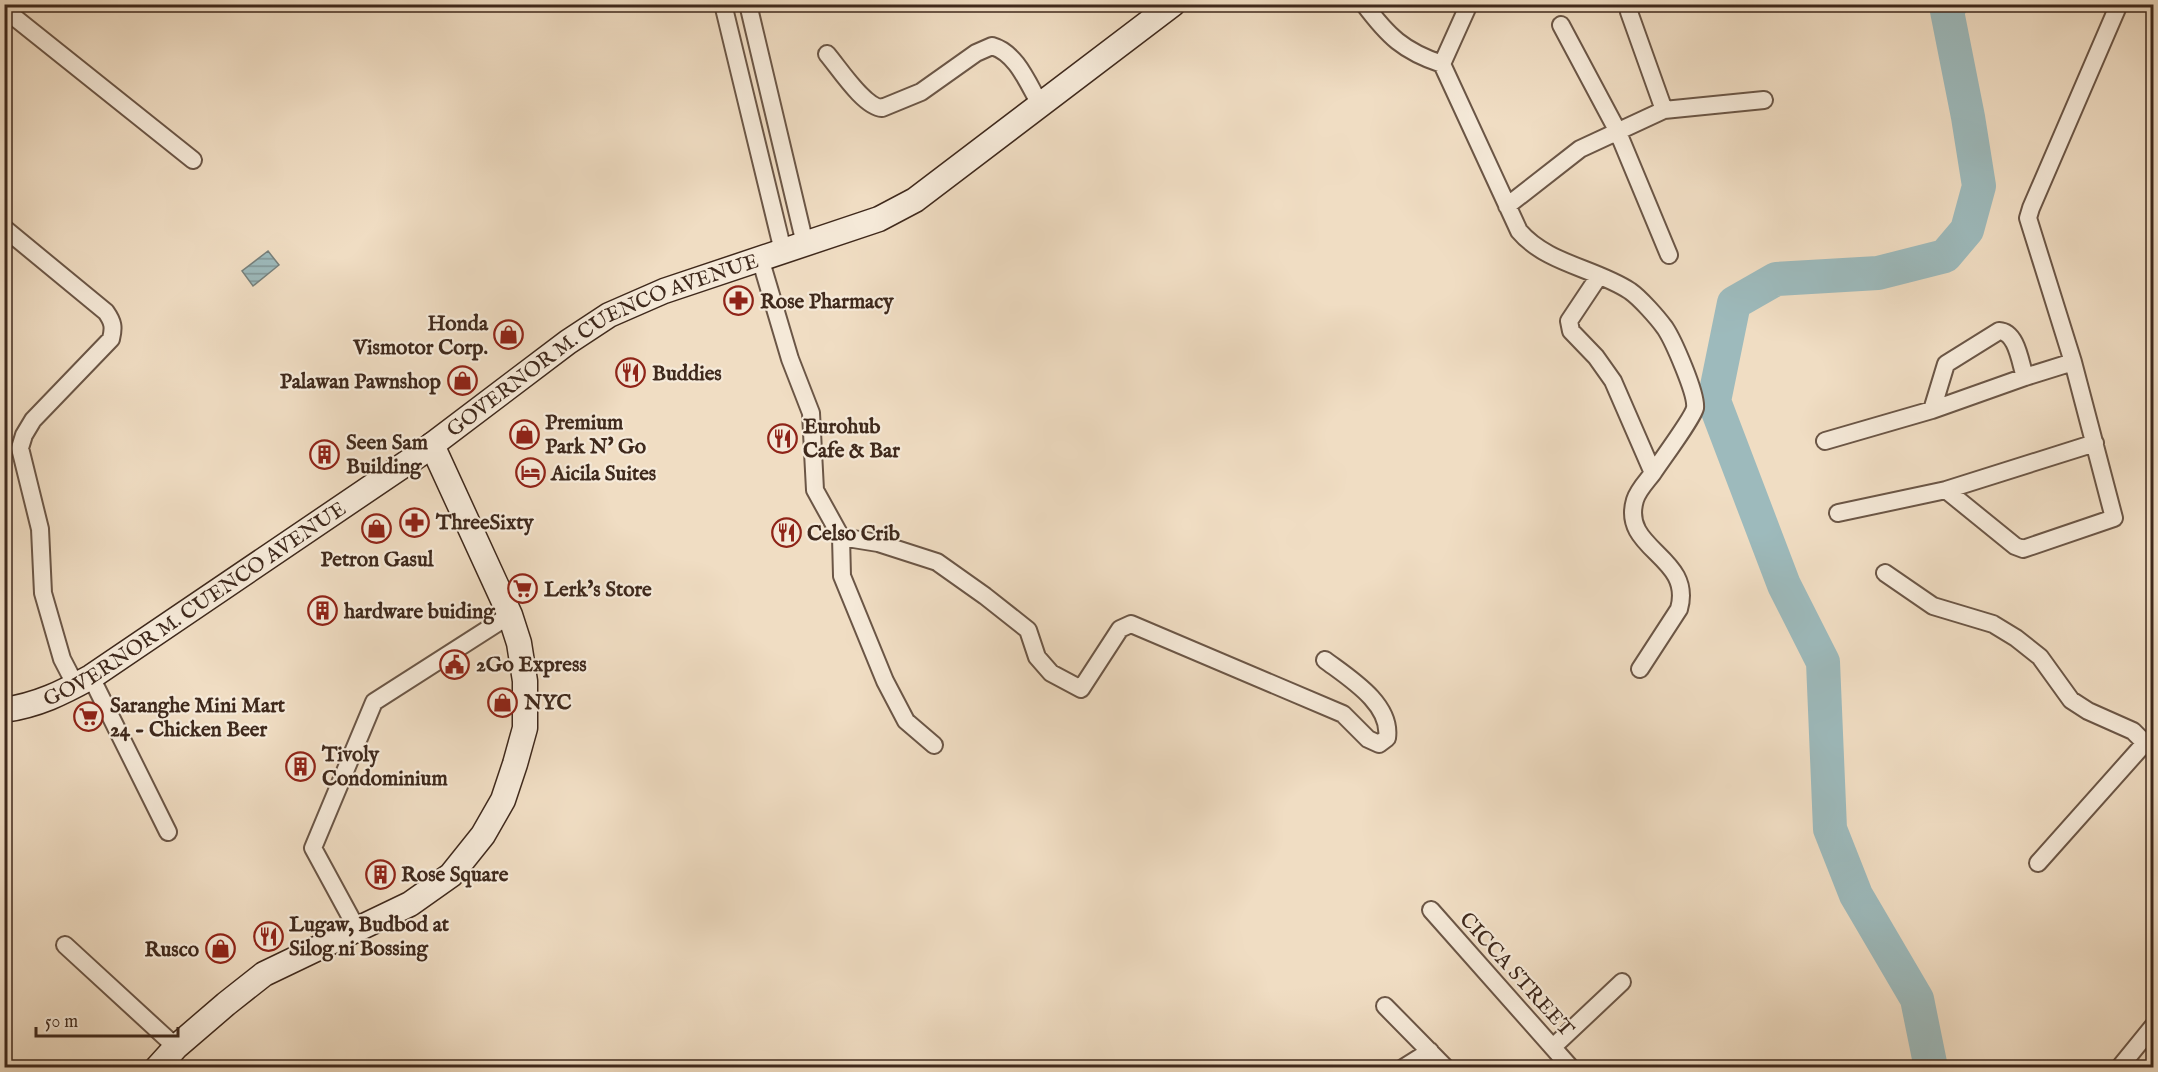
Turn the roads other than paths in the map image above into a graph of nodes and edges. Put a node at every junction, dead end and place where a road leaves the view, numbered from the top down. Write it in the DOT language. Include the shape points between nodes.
graph roads {
  1 [pos="723,4"];
  2 [pos="748,4"];
  3 [pos="1173,4"];
  4 [pos="1364,4"];
  5 [pos="1469,4"];
  6 [pos="2119,4"];
  7 [pos="4,9"];
  8 [pos="1629,12"];
  9 [pos="1561,25"];
  10 [pos="827,54"];
  11 [pos="1442,64"];
  12 [pos="765,76"];
  13 [pos="742,83"];
  14 [pos="1764,100"];
  15 [pos="1041,106"];
  16 [pos="1664,110"];
  17 [pos="1617,130"];
  18 [pos="193,160"];
  19 [pos="1507,206"];
  20 [pos="4,228"];
  21 [pos="794,247"];
  22 [pos="1669,255"];
  23 [pos="760,258"];
  24 [pos="1599,276"];
  25 [pos="2073,362"];
  26 [pos="2025,377"];
  27 [pos="1932,410"];
  28 [pos="1826,441"];
  29 [pos="2095,443"];
  30 [pos="432,445"];
  31 [pos="1653,473"];
  32 [pos="1946,490"];
  33 [pos="1838,513"];
  34 [pos="841,537"];
  35 [pos="1885,573"];
  36 [pos="510,615"];
  37 [pos="1325,660"];
  38 [pos="1640,669"];
  39 [pos="83,681"];
  40 [pos="4,710"];
  41 [pos="2149,741"];
  42 [pos="934,745"];
  43 [pos="168,832"];
  44 [pos="2038,863"];
  45 [pos="1431,910"];
  46 [pos="357,929"];
  47 [pos="65,945"];
  48 [pos="1622,982"];
  49 [pos="1385,1005"];
  50 [pos="2154,1025"];
  51 [pos="176,1047"];
  52 [pos="1553,1047"];
  53 [pos="1430,1051"];
  54 [pos="157,1068"];
  55 [pos="1403,1068"];
  56 [pos="1446,1068"];
  57 [pos="1570,1068"];
  58 [pos="2119,1068"];
  1 -- 13 [label="street"];
  2 -- 12 [label="street"];
  3 -- 15 [label="main road, GOVERNOR M. CUENCO AVENUE"];
  4 -- 11 [label="street" via="1403,47"];
  5 -- 11 [label="street"];
  6 -- 25 [label="street" via="2028,218"];
  7 -- 18 [label="street"];
  8 -- 16 [label="street"];
  9 -- 17 [label="street"];
  10 -- 15 [label="street" via="864,97 876,108 882,108 921,92 992,46 1003,49 1013,59"];
  11 -- 19 [label="street"];
  12 -- 13 [label="street"];
  12 -- 21 [label="street"];
  13 -- 21 [label="street"];
  14 -- 16 [label="street"];
  15 -- 21 [label="main road, GOVERNOR M. CUENCO AVENUE" via="915,200 879,219"];
  16 -- 17 [label="street"];
  17 -- 19 [label="street" via="1580,148"];
  17 -- 22 [label="street"];
  19 -- 24 [label="street" via="1528,243"];
  20 -- 39 [label="street" via="106,312 114,328 111,339 33,420 20,448 40,529 44,593 62,659"];
  21 -- 23 [label="main road, GOVERNOR M. CUENCO AVENUE"];
  23 -- 30 [label="main road, GOVERNOR M. CUENCO AVENUE" via="664,291 609,315"];
  23 -- 34 [label="street" via="790,359 811,413 815,490"];
  24 -- 31 [label="street" via="1569,321 1571,331 1613,381"];
  24 -- 31 [label="street" via="1631,292 1663,326 1693,391 1695,411"];
  25 -- 26 [label="street"];
  25 -- 29 [label="street"];
  26 -- 27 [label="street"];
  26 -- 27 [label="street" via="2012,338 1999,331 1946,364"];
  27 -- 28 [label="street"];
  29 -- 32 [label="street"];
  29 -- 32 [label="street" via="2114,518 2033,546 2015,546"];
  30 -- 36 [label="main road"];
  30 -- 39 [label="main road, GOVERNOR M. CUENCO AVENUE"];
  31 -- 38 [label="street" via="1635,501 1637,531 1677,575 1682,598 1679,609"];
  32 -- 33 [label="street"];
  34 -- 37 [label="street" via="878,543 937,562 1028,630 1037,657 1051,673 1081,689 1120,629 1131,624 1344,714 1368,740 1379,744 1388,738 1386,719 1365,690"];
  34 -- 42 [label="street" via="842,576 885,681 906,721"];
  35 -- 41 [label="street" via="1933,606 1993,624 2016,638 2040,657 2071,700"];
  36 -- 46 [label="main road" via="525,681 525,728 503,800 483,835 451,874 410,904"];
  36 -- 46 [label="street" via="374,702 313,848"];
  39 -- 40 [label="main road, GOVERNOR M. CUENCO AVENUE" via="48,699"];
  39 -- 43 [label="street"];
  41 -- 44 [label="street"];
  45 -- 52 [label="street, CICCA STREET"];
  46 -- 51 [label="main road" via="264,974"];
  47 -- 51 [label="street"];
  48 -- 52 [label="street"];
  49 -- 53 [label="street"];
  50 -- 58 [label="street"];
  51 -- 54 [label="main road"];
  52 -- 57 [label="street, CICCA STREET"];
  53 -- 55 [label="street"];
  53 -- 56 [label="street"];
}
